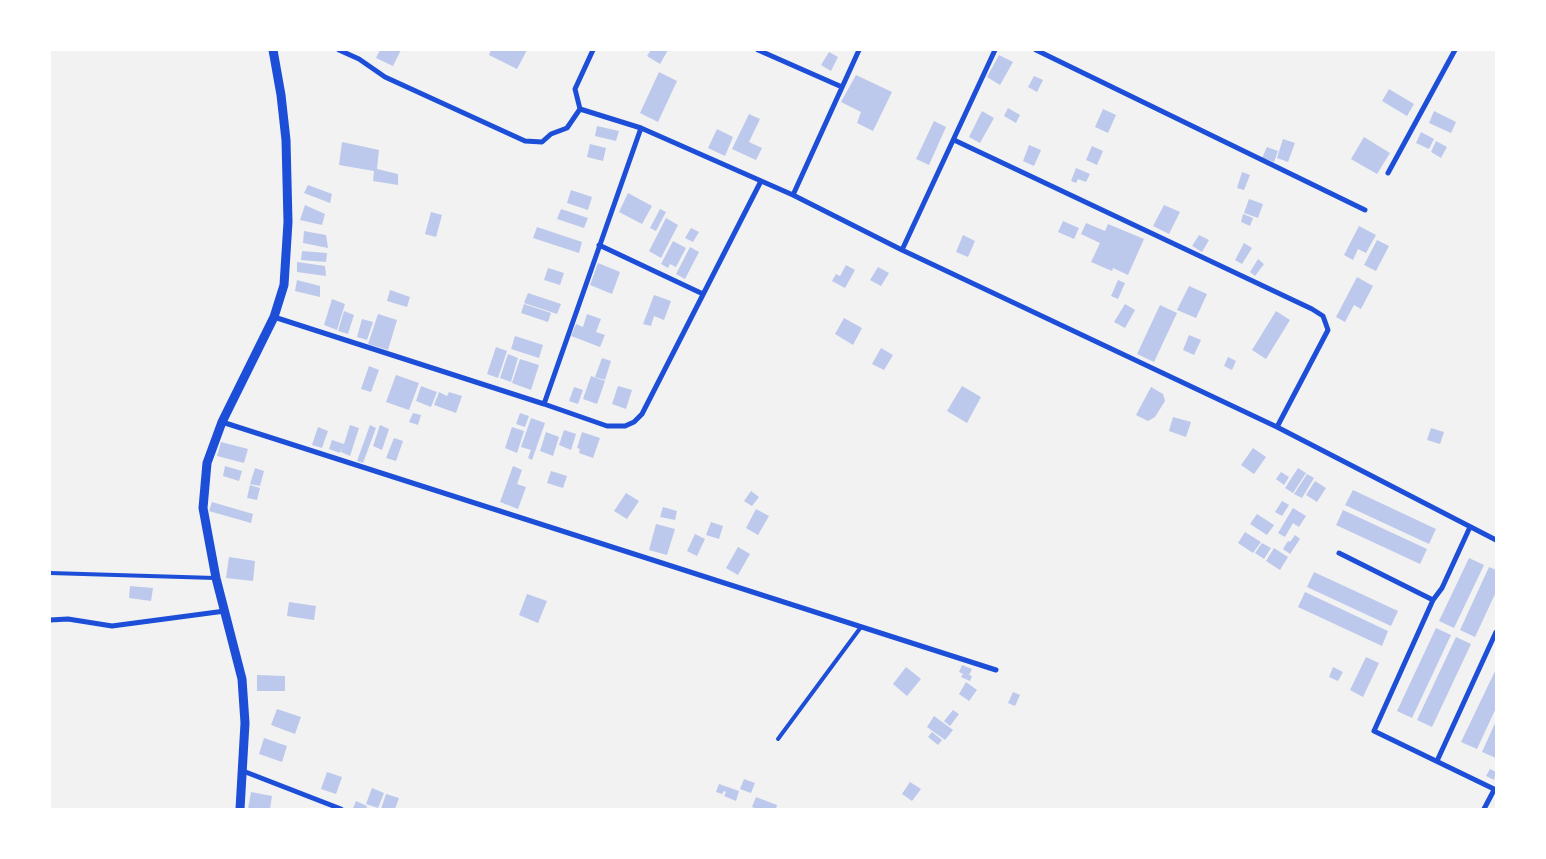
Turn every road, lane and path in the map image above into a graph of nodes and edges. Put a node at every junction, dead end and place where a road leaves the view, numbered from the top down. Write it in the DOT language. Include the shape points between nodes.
graph roads {
  1 [pos="273,50"];
  2 [pos="339,50"];
  3 [pos="593,50"];
  4 [pos="758,50"];
  5 [pos="859,50"];
  6 [pos="995,50"];
  7 [pos="1036,50"];
  8 [pos="1455,50"];
  9 [pos="842,87"];
  10 [pos="580,109"];
  11 [pos="641,128"];
  12 [pos="954,140"];
  13 [pos="1388,173"];
  14 [pos="761,181"];
  15 [pos="793,195"];
  16 [pos="1364,210"];
  17 [pos="599,245"];
  18 [pos="902,250"];
  19 [pos="703,294"];
  20 [pos="274,317"];
  21 [pos="544,404"];
  22 [pos="222,422"];
  23 [pos="1277,427"];
  24 [pos="1470,527"];
  25 [pos="1496,540"];
  26 [pos="1338,553"];
  27 [pos="50,573"];
  28 [pos="216,578"];
  29 [pos="1433,600"];
  30 [pos="226,611"];
  31 [pos="50,620"];
  32 [pos="861,627"];
  33 [pos="1496,632"];
  34 [pos="996,670"];
  35 [pos="778,739"];
  36 [pos="1437,761"];
  37 [pos="243,771"];
  38 [pos="1495,790"];
  39 [pos="240,809"];
  40 [pos="341,809"];
  41 [pos="1484,809"];
  1 -- 20 [label="street" via="286,140 288,222 284,285"];
  2 -- 10 [label="street" via="385,77 526,141 542,142 551,134 567,128"];
  3 -- 10 [label="street" via="575,89"];
  4 -- 9 [label="street"];
  5 -- 9 [label="street"];
  6 -- 12 [label="street"];
  7 -- 16 [label="street"];
  8 -- 13 [label="street"];
  9 -- 15 [label="street"];
  10 -- 11 [label="street"];
  11 -- 14 [label="street"];
  11 -- 17 [label="street"];
  12 -- 18 [label="street"];
  12 -- 23 [label="street" via="1323,316 1328,330"];
  14 -- 15 [label="street"];
  14 -- 19 [label="street"];
  15 -- 18 [label="street"];
  17 -- 19 [label="street"];
  17 -- 21 [label="street"];
  18 -- 23 [label="street"];
  19 -- 21 [label="street" via="642,414 634,422 625,426 607,426"];
  20 -- 21 [label="street"];
  20 -- 22 [label="street"];
  22 -- 28 [label="street" via="207,463 203,508"];
  22 -- 32 [label="street"];
  23 -- 24 [label="street"];
  24 -- 25 [label="street"];
  24 -- 29 [label="street" via="1442,588"];
  26 -- 29 [label="street"];
  27 -- 28 [label="lane"];
  28 -- 30 [label="street"];
  29 -- 36 [label="street" via="1374,731"];
  30 -- 31 [label="street" via="112,626 68,619"];
  30 -- 37 [label="street" via="242,679 245,723"];
  32 -- 34 [label="street"];
  32 -- 35 [label="lane"];
  33 -- 36 [label="street"];
  36 -- 38 [label="street"];
  37 -- 39 [label="street"];
  37 -- 40 [label="street"];
  38 -- 41 [label="street"];
}
